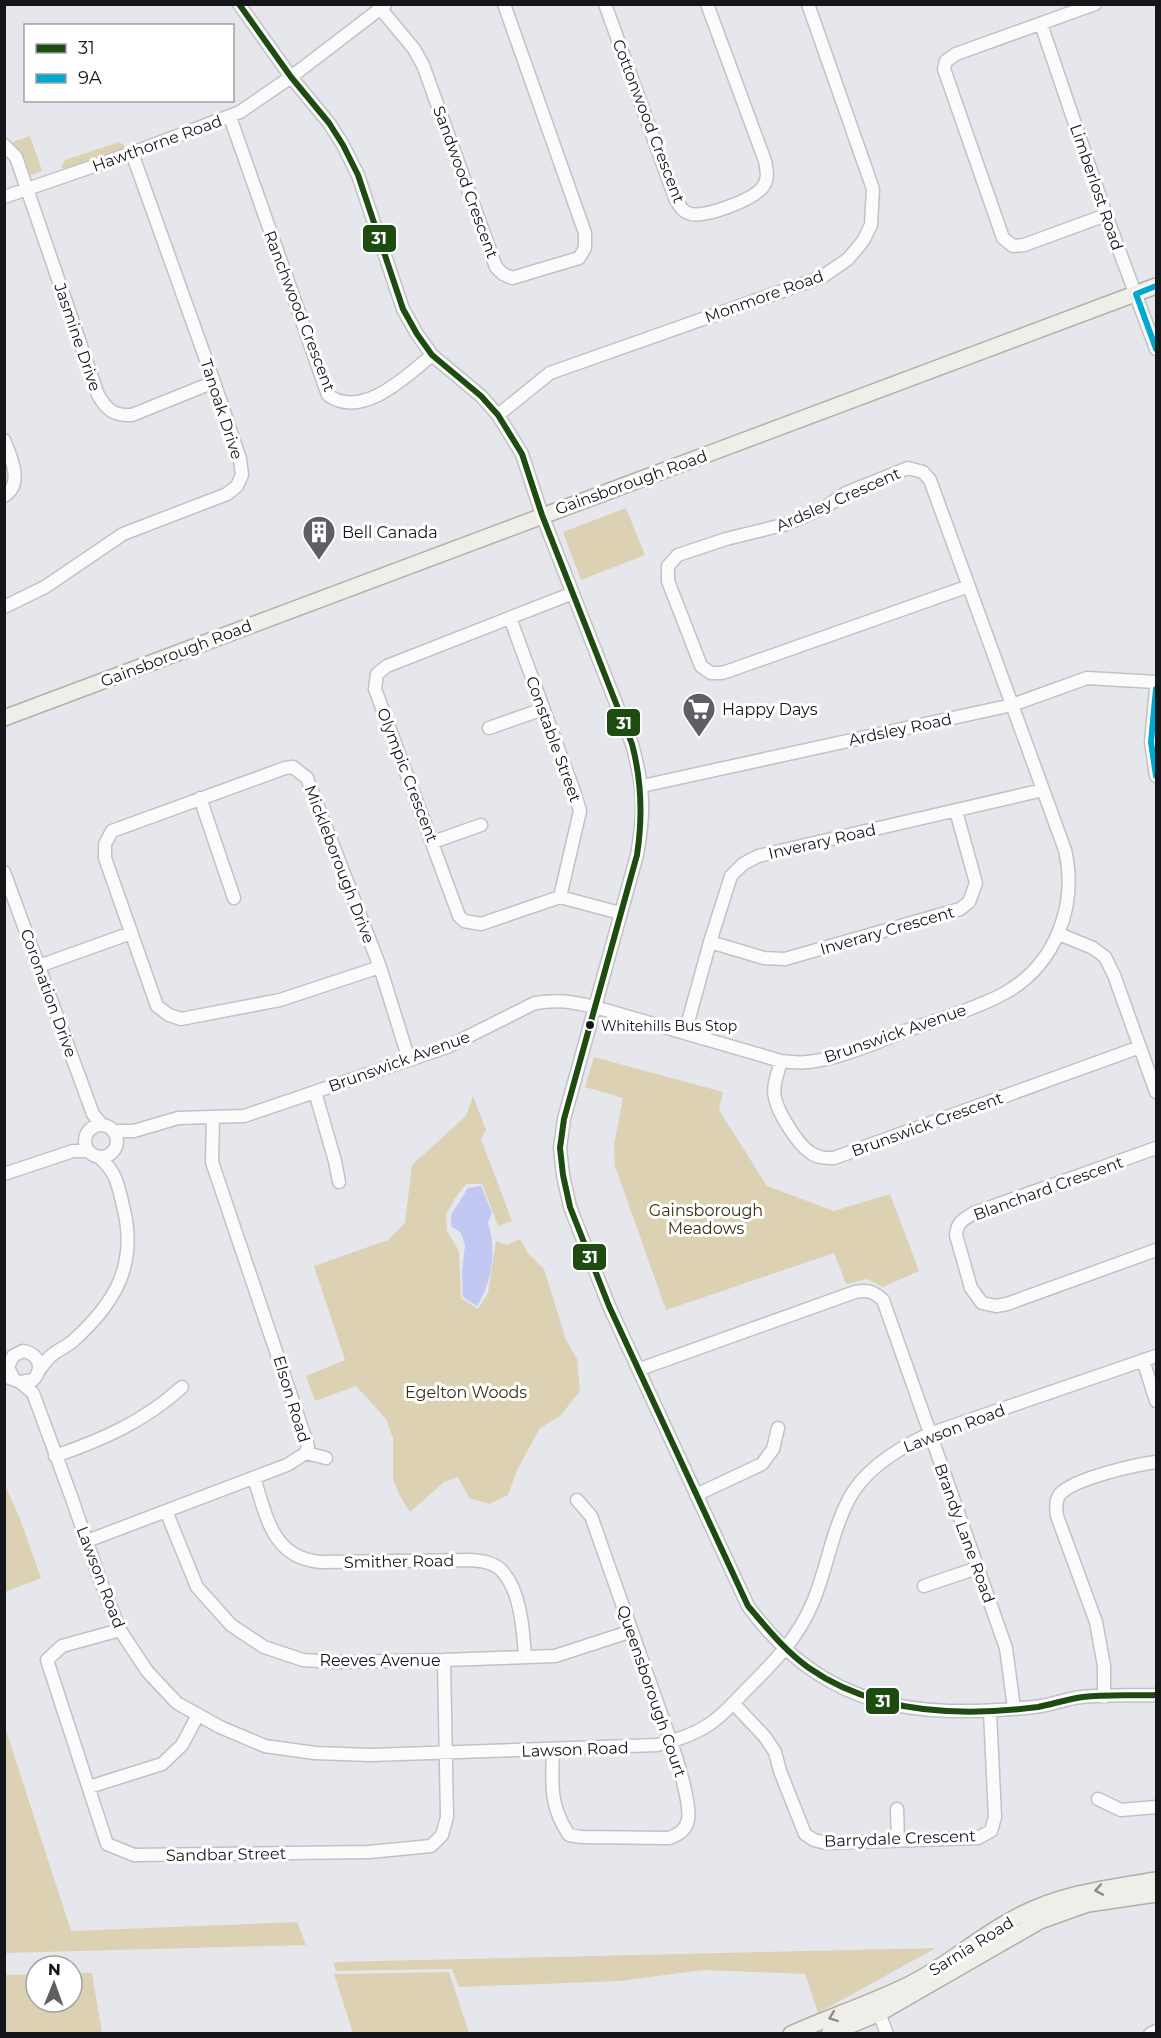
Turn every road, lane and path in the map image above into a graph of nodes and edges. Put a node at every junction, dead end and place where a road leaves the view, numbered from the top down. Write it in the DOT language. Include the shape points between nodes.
graph roads {
  1 [pos="239,4"];
  2 [pos="504,4"];
  3 [pos="605,4"];
  4 [pos="707,4"];
  5 [pos="808,4"];
  6 [pos="1095,4"];
  7 [pos="383,6"];
  8 [pos="1041,24"];
  9 [pos="291,77"];
  10 [pos="230,117"];
  11 [pos="4,145"];
  12 [pos="132,153"];
  13 [pos="27,189"];
  14 [pos="4,197"];
  15 [pos="1106,215"];
  16 [pos="1156,286"];
  17 [pos="1136,294"];
  18 [pos="1156,349"];
  19 [pos="432,355"];
  20 [pos="214,382"];
  21 [pos="498,415"];
  22 [pos="4,440"];
  23 [pos="4,496"];
  24 [pos="542,515"];
  25 [pos="969,586"];
  26 [pos="573,593"];
  27 [pos="4,607"];
  28 [pos="510,618"];
  29 [pos="1156,682"];
  30 [pos="1156,689"];
  31 [pos="1012,705"];
  32 [pos="543,709"];
  33 [pos="4,718"];
  34 [pos="489,728"];
  35 [pos="1156,776"];
  36 [pos="642,786"];
  37 [pos="1043,790"];
  38 [pos="200,798"];
  39 [pos="957,811"];
  40 [pos="481,825"];
  41 [pos="433,842"];
  42 [pos="4,872"];
  43 [pos="560,897"];
  44 [pos="234,898"];
  45 [pos="620,913"];
  46 [pos="130,933"];
  47 [pos="1059,934"];
  48 [pos="710,942"];
  49 [pos="39,966"];
  50 [pos="380,967"];
  51 [pos="595,1007"];
  52 [pos="685,1033"];
  53 [pos="1140,1047"];
  54 [pos="410,1059"];
  55 [pos="781,1061"];
  56 [pos="315,1092"];
  57 [pos="1156,1092"];
  58 [pos="213,1118"];
  59 [pos="114,1131"];
  60 [pos="134,1131"];
  61 [pos="93,1140"];
  62 [pos="116,1147"];
  63 [pos="1156,1149"];
  64 [pos="111,1168"];
  65 [pos="4,1174"];
  66 [pos="339,1182"];
  67 [pos="1156,1250"];
  68 [pos="34,1355"];
  69 [pos="51,1355"];
  70 [pos="1156,1356"];
  71 [pos="1143,1360"];
  72 [pos="7,1365"];
  73 [pos="640,1370"];
  74 [pos="38,1373"];
  75 [pos="13,1379"];
  76 [pos="182,1387"];
  77 [pos="33,1393"];
  78 [pos="1156,1401"];
  79 [pos="778,1428"];
  80 [pos="929,1434"];
  81 [pos="306,1453"];
  82 [pos="55,1456"];
  83 [pos="326,1458"];
  84 [pos="1156,1462"];
  85 [pos="254,1478"];
  86 [pos="696,1495"];
  87 [pos="577,1500"];
  88 [pos="166,1511"];
  89 [pos="87,1541"];
  90 [pos="977,1568"];
  91 [pos="924,1586"];
  92 [pos="120,1630"];
  93 [pos="632,1631"];
  94 [pos="786,1650"];
  95 [pos="525,1656"];
  96 [pos="444,1660"];
  97 [pos="1156,1695"];
  98 [pos="1104,1696"];
  99 [pos="733,1703"];
  100 [pos="1014,1708"];
  101 [pos="990,1711"];
  102 [pos="198,1714"];
  103 [pos="671,1742"];
  104 [pos="553,1750"];
  105 [pos="446,1752"];
  106 [pos="89,1787"];
  107 [pos="1098,1799"];
  108 [pos="1156,1807"];
  109 [pos="897,1809"];
  110 [pos="898,1841"];
  111 [pos="1156,1880"];
  112 [pos="1156,1894"];
  113 [pos="877,2007"];
  114 [pos="1156,2031"];
  115 [pos="791,2034"];
  116 [pos="829,2034"];
  117 [pos="887,2034"];
  118 [pos="1150,2034"];
  1 -- 9 [label="street"];
  2 -- 7 [label="street, Sandwood Crescent" via="586,243 579,258 512,278 496,267 423,65"];
  3 -- 4 [label="street, Cottonwood Crescent" via="675,198 681,209 690,214 718,210 753,196 764,187 768,175"];
  5 -- 21 [label="street, Monmore Road" via="873,189 871,225 863,241 848,259 822,277 550,373"];
  6 -- 8 [label="street"];
  7 -- 9 [label="street, Hawthorne Road"];
  8 -- 15 [label="street, Limberlost Road"];
  8 -- 15 [label="street" via="956,54 946,61 944,69 1003,238 1013,246 1024,245"];
  9 -- 10 [label="street, Hawthorne Road"];
  9 -- 19 [label="street" via="343,145 358,175 403,309"];
  10 -- 12 [label="street, Hawthorne Road"];
  10 -- 19 [label="street, Ranchwood Crescent" via="328,395 341,402 369,399 390,390"];
  11 -- 13 [label="street, Jasmine Drive" via="16,158"];
  12 -- 13 [label="street, Hawthorne Road"];
  12 -- 20 [label="street, Tanoak Drive"];
  13 -- 14 [label="street, Hawthorne Road"];
  13 -- 20 [label="street, Jasmine Drive" via="105,407 118,416 132,415"];
  15 -- 17 [label="street, Limberlost Road"];
  16 -- 17 [label="main road, Gainsborough Road"];
  17 -- 18 [label="street, Limberlost Road"];
  17 -- 24 [label="main road, Gainsborough Road"];
  19 -- 21 [label="street"];
  20 -- 27 [label="street, Tanoak Drive" via="240,459 242,475 237,486 227,494 123,534 45,587"];
  21 -- 24 [label="street" via="522,454"];
  22 -- 23 [label="street" via="16,480 11,492"];
  24 -- 26 [label="street"];
  24 -- 33 [label="main road, Gainsborough Road"];
  25 -- 25 [label="street, Ardsley Crescent" via="734,669 711,673 701,666 694,652 668,581 668,566 678,555 787,524 846,493 908,468 923,471 930,480"];
  25 -- 31 [label="street, Ardsley Crescent"];
  26 -- 28 [label="street, Olympic Crescent"];
  26 -- 36 [label="street" via="632,744"];
  28 -- 32 [label="street, Constable Street"];
  28 -- 41 [label="street, Olympic Crescent" via="387,666 377,674 375,689"];
  29 -- 31 [label="street, Ardsley Road" via="1086,678"];
  30 -- 35 [label="street" via="1151,742"];
  31 -- 36 [label="street, Ardsley Road"];
  31 -- 37 [label="street, Brunswick Avenue"];
  32 -- 34 [label="street"];
  32 -- 43 [label="street, Constable Street" via="580,811"];
  36 -- 45 [label="street" via="643,825"];
  37 -- 39 [label="street, Inverary Road"];
  37 -- 47 [label="street, Brunswick Avenue" via="1069,869 1066,910"];
  38 -- 44 [label="street"];
  38 -- 46 [label="street, Mickleborough Drive" via="112,831 105,844 105,858"];
  38 -- 50 [label="street, Mickleborough Drive" via="285,768 293,767 308,778"];
  39 -- 48 [label="street, Inverary Road" via="758,856 731,876"];
  39 -- 48 [label="street, Inverary Crescent" via="976,883 969,902 960,909 785,958 764,958"];
  40 -- 41 [label="street"];
  41 -- 43 [label="street, Olympic Crescent" via="464,921 480,924"];
  42 -- 49 [label="street, Coronation Drive"];
  43 -- 45 [label="street"];
  45 -- 51 [label="street"];
  46 -- 49 [label="street"];
  46 -- 50 [label="street, Mickleborough Drive" via="157,1006 169,1016 181,1019 280,1000"];
  47 -- 53 [label="street" via="1105,957"];
  47 -- 55 [label="street, Brunswick Avenue" via="1025,979 1002,994 835,1057"];
  48 -- 52 [label="street, Inverary Road"];
  49 -- 61 [label="street, Coronation Drive" via="93,1114"];
  50 -- 54 [label="street, Mickleborough Drive"];
  51 -- 52 [label="street, Brunswick Avenue"];
  51 -- 54 [label="street, Brunswick Avenue" via="565,1000 535,1004 447,1047"];
  51 -- 73 [label="street" via="564,1119 560,1148 563,1175 570,1207 609,1306"];
  52 -- 55 [label="street, Brunswick Avenue"];
  53 -- 55 [label="street, Brunswick Crescent" via="834,1158 811,1153 786,1123 774,1088"];
  53 -- 57 [label="street"];
  54 -- 56 [label="street, Brunswick Avenue"];
  56 -- 58 [label="street, Brunswick Avenue" via="244,1116"];
  56 -- 66 [label="street"];
  58 -- 60 [label="street, Brunswick Avenue" via="178,1118"];
  58 -- 81 [label="street, Elson Road" via="212,1162 292,1394 308,1446"];
  59 -- 60 [label="street, Brunswick Avenue"];
  59 -- 61 [label="street"];
  59 -- 62 [label="street"];
  60 -- 62 [label="street, Brunswick Avenue"];
  61 -- 62 [label="street, Brunswick Avenue" via="107,1156"];
  61 -- 64 [label="street"];
  61 -- 65 [label="street" via="73,1151"];
  62 -- 64 [label="street"];
  63 -- 67 [label="street, Blanchard Crescent" via="974,1213 960,1221 956,1234 971,1288 982,1303 996,1306"];
  64 -- 69 [label="street" via="129,1231 120,1283 91,1325"];
  68 -- 69 [label="street"];
  68 -- 72 [label="street" via="20,1352"];
  68 -- 74 [label="street" via="39,1361"];
  69 -- 74 [label="street"];
  70 -- 71 [label="street, Lawson Road"];
  71 -- 78 [label="street"];
  71 -- 80 [label="street, Lawson Road"];
  72 -- 75 [label="street"];
  73 -- 80 [label="street, Brandy Lane Road" via="865,1290 875,1292 883,1300"];
  73 -- 86 [label="street"];
  74 -- 75 [label="street" via="29,1382"];
  74 -- 77 [label="street, Lawson Road"];
  75 -- 77 [label="street"];
  76 -- 82 [label="street" via="148,1415 115,1433"];
  77 -- 82 [label="street, Lawson Road"];
  79 -- 86 [label="street" via="773,1449 762,1464"];
  80 -- 90 [label="street, Brandy Lane Road"];
  80 -- 94 [label="street, Lawson Road" via="898,1449 850,1497 813,1601"];
  81 -- 83 [label="street"];
  81 -- 85 [label="street, Elson Road" via="287,1466"];
  82 -- 89 [label="street, Lawson Road"];
  84 -- 98 [label="street" via="1126,1467 1071,1486 1059,1494 1056,1505 1096,1622 1104,1666"];
  85 -- 88 [label="street, Elson Road"];
  85 -- 95 [label="street, Smither Road" via="272,1534 297,1557 321,1562 470,1560 484,1561 501,1570 512,1587 522,1618"];
  86 -- 94 [label="street" via="748,1606"];
  87 -- 93 [label="street, Queensborough Court" via="591,1516"];
  88 -- 89 [label="street, Elson Road"];
  88 -- 96 [label="street, Reeves Avenue" via="197,1587 231,1625 264,1647 303,1660"];
  89 -- 92 [label="street, Lawson Road"];
  90 -- 91 [label="street"];
  90 -- 100 [label="street, Brandy Lane Road" via="1006,1648"];
  92 -- 102 [label="street, Lawson Road" via="147,1671 177,1703"];
  92 -- 106 [label="street, Sandbar Street" via="62,1646 47,1660"];
  93 -- 95 [label="street, Reeves Avenue" via="555,1656"];
  93 -- 103 [label="street, Queensborough Court"];
  94 -- 99 [label="street, Lawson Road"];
  94 -- 101 [label="street" via="828,1681 862,1697 903,1707"];
  95 -- 96 [label="street, Reeves Avenue"];
  96 -- 105 [label="street, Sandbar Street"];
  97 -- 98 [label="street"];
  98 -- 100 [label="street"];
  99 -- 103 [label="street, Lawson Road" via="715,1720"];
  99 -- 110 [label="street, Barrydale Crescent" via="775,1752 806,1834 826,1843"];
  100 -- 101 [label="street"];
  101 -- 110 [label="street, Barrydale Crescent" via="995,1817 991,1831 978,1838"];
  102 -- 105 [label="street, Lawson Road" via="265,1746 370,1755"];
  102 -- 106 [label="street" via="182,1745 162,1764"];
  103 -- 104 [label="street, Lawson Road"];
  103 -- 104 [label="street, Queensborough Court" via="681,1771 689,1818 679,1835 669,1838 569,1835 560,1821 551,1790"];
  104 -- 105 [label="street, Lawson Road"];
  105 -- 106 [label="street, Sandbar Street" via="447,1817 442,1835 430,1846 369,1852 134,1855 107,1844"];
  107 -- 108 [label="street" via="1121,1810"];
  109 -- 110 [label="street"];
  111 -- 113 [label="main road, Sarnia Road, one-way" via="1073,1894 1040,1906 1011,1920"];
  112 -- 113 [label="main road, Sarnia Road" via="1088,1904 1040,1921"];
  113 -- 115 [label="main road, Sarnia Road, one-way"];
  113 -- 116 [label="main road, Sarnia Road"];
  113 -- 117 [label="street"];
  114 -- 118 [label="street"];
}
